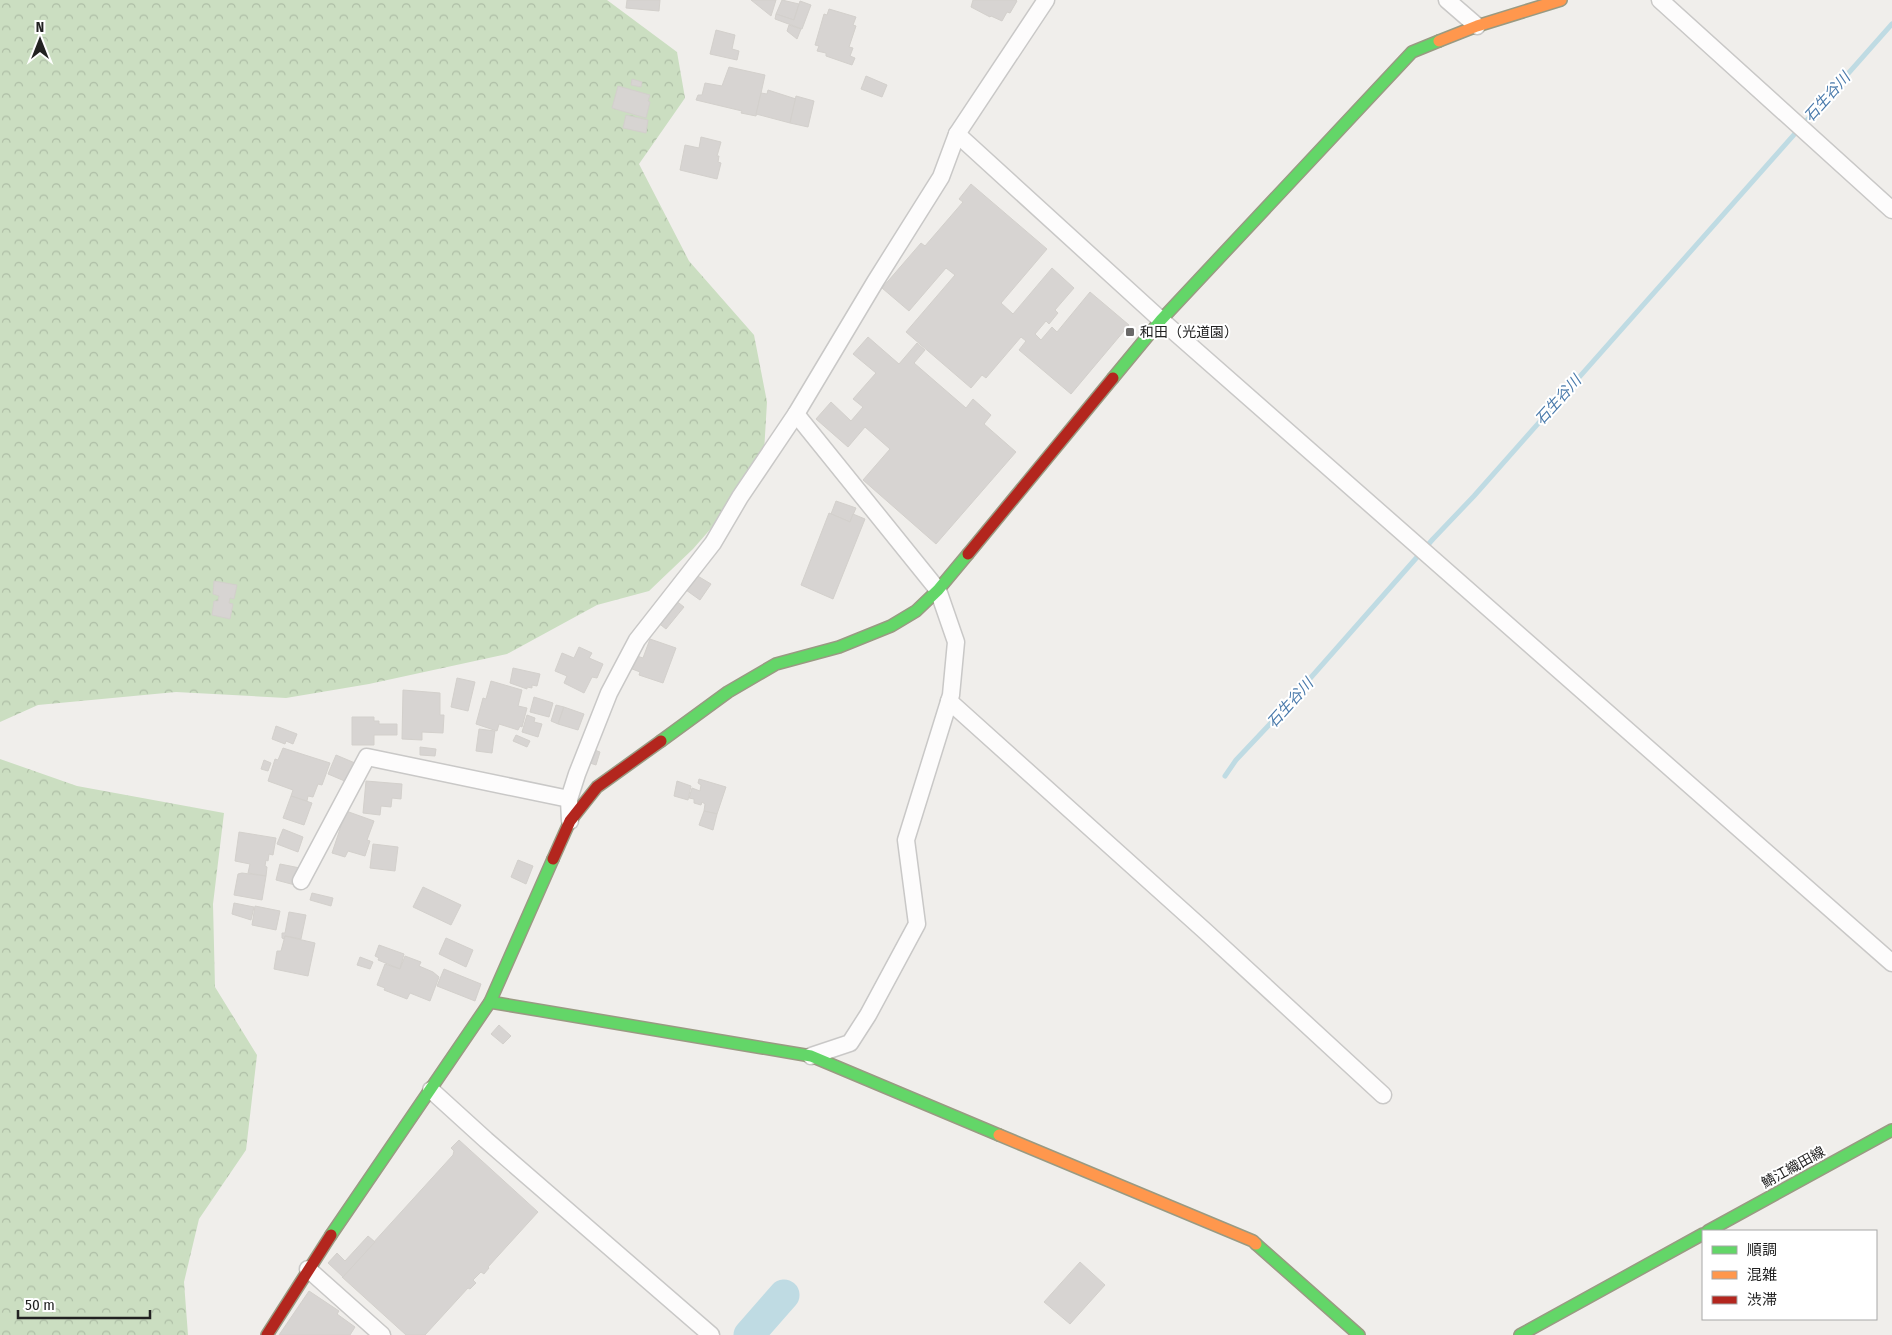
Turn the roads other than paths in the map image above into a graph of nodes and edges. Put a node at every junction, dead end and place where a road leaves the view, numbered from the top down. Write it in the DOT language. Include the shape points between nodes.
graph roads {
  1 [pos="1046,0"];
  2 [pos="1447,0"];
  3 [pos="1561,0"];
  4 [pos="1660,0"];
  5 [pos="1477,26"];
  6 [pos="957,134"];
  7 [pos="1892,210"];
  8 [pos="1161,320"];
  9 [pos="796,414"];
  10 [pos="938,590"];
  11 [pos="949,701"];
  12 [pos="569,799"];
  13 [pos="570,821"];
  14 [pos="301,881"];
  15 [pos="1892,962"];
  16 [pos="490,1002"];
  17 [pos="811,1056"];
  18 [pos="431,1090"];
  19 [pos="1383,1095"];
  20 [pos="1892,1130"];
  21 [pos="1710,1230"];
  22 [pos="1702,1235"];
  23 [pos="308,1269"];
  24 [pos="267,1335"];
  25 [pos="382,1335"];
  26 [pos="711,1335"];
  27 [pos="1359,1335"];
  28 [pos="1520,1335"];
  1 -- 6 [label="street"];
  2 -- 5 [label="street"];
  3 -- 5 [label="street"];
  4 -- 7 [label="street"];
  5 -- 8 [label="street" via="1412,52"];
  6 -- 8 [label="street"];
  6 -- 9 [label="street" via="941,177"];
  8 -- 10 [label="street"];
  8 -- 15 [label="street"];
  9 -- 10 [label="street"];
  9 -- 12 [label="street" via="713,543 638,640 609,693"];
  10 -- 11 [label="street" via="956,642"];
  10 -- 13 [label="street" via="916,611 890,626 839,648 776,664 728,692 598,787"];
  11 -- 17 [label="street" via="906,840 917,924 850,1043"];
  11 -- 19 [label="street"];
  12 -- 13 [label="street"];
  12 -- 14 [label="street" via="366,757"];
  13 -- 16 [label="street"];
  16 -- 17 [label="street"];
  16 -- 18 [label="street"];
  17 -- 27 [label="street" via="1253,1241"];
  18 -- 23 [label="street"];
  18 -- 26 [label="street"];
  20 -- 21 [label="street, 鯖江織田線"];
  22 -- 28 [label="street"];
  23 -- 24 [label="street"];
  23 -- 25 [label="street"];
}
